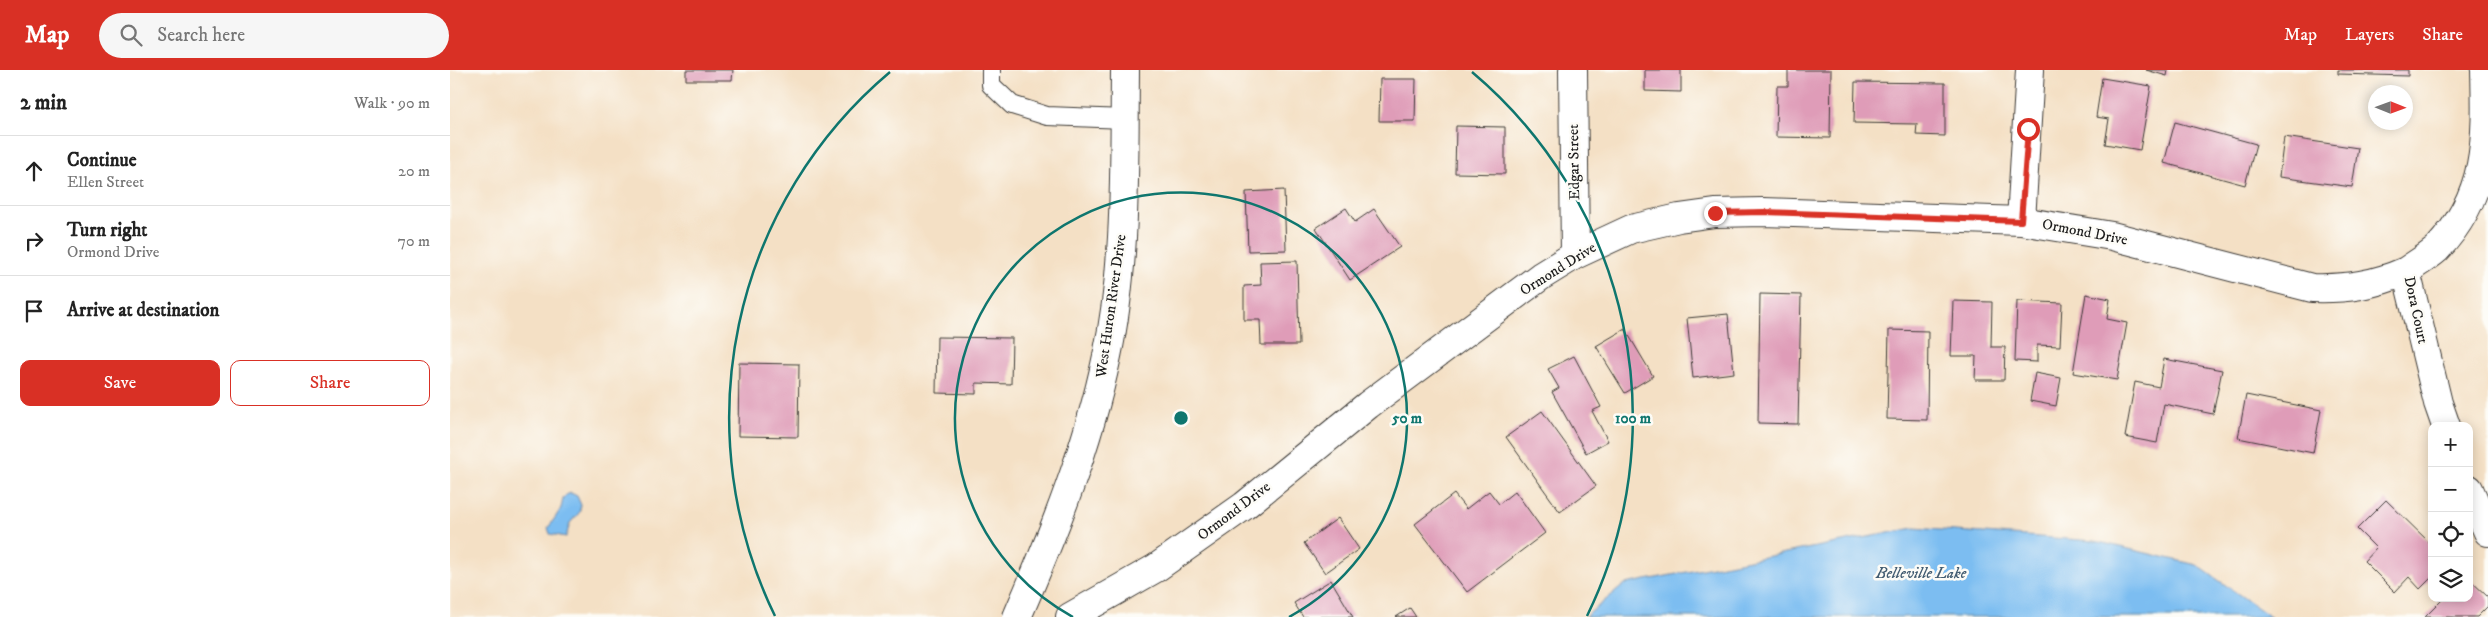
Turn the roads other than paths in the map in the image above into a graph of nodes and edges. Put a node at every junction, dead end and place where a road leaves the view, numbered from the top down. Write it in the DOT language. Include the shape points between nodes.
graph roads {
  1 [pos="991,70"];
  2 [pos="1125,70"];
  3 [pos="1573,70"];
  4 [pos="2030,70"];
  5 [pos="2486,70"];
  6 [pos="1125,119"];
  7 [pos="2021,221"];
  8 [pos="1576,255"];
  9 [pos="2406,271"];
  10 [pos="2445,422"];
  11 [pos="2473,498"];
  12 [pos="2488,532"];
  13 [pos="1017,617"];
  14 [pos="1070,617"];
  1 -- 6 [label="lane" via="991,85 1012,106 1047,116"];
  2 -- 6 [label="street, West Huron River Drive"];
  3 -- 8 [label="street, Edgar Street"];
  4 -- 7 [label="street"];
  5 -- 9 [label="street, Dora Court" via="2486,160 2475,196 2456,228"];
  6 -- 13 [label="street, West Huron River Drive" via="1121,258 1107,355 1079,461 1049,544"];
  7 -- 8 [label="street, Ormond Drive" via="1715,213 1631,229"];
  7 -- 9 [label="street, Ormond Drive" via="2112,236 2312,288 2364,286"];
  8 -- 14 [label="street, Ormond Drive" via="1541,276 1368,406 1244,506 1156,568"];
  9 -- 10 [label="street, Dora Court"];
  11 -- 12 [label="street"];
}
